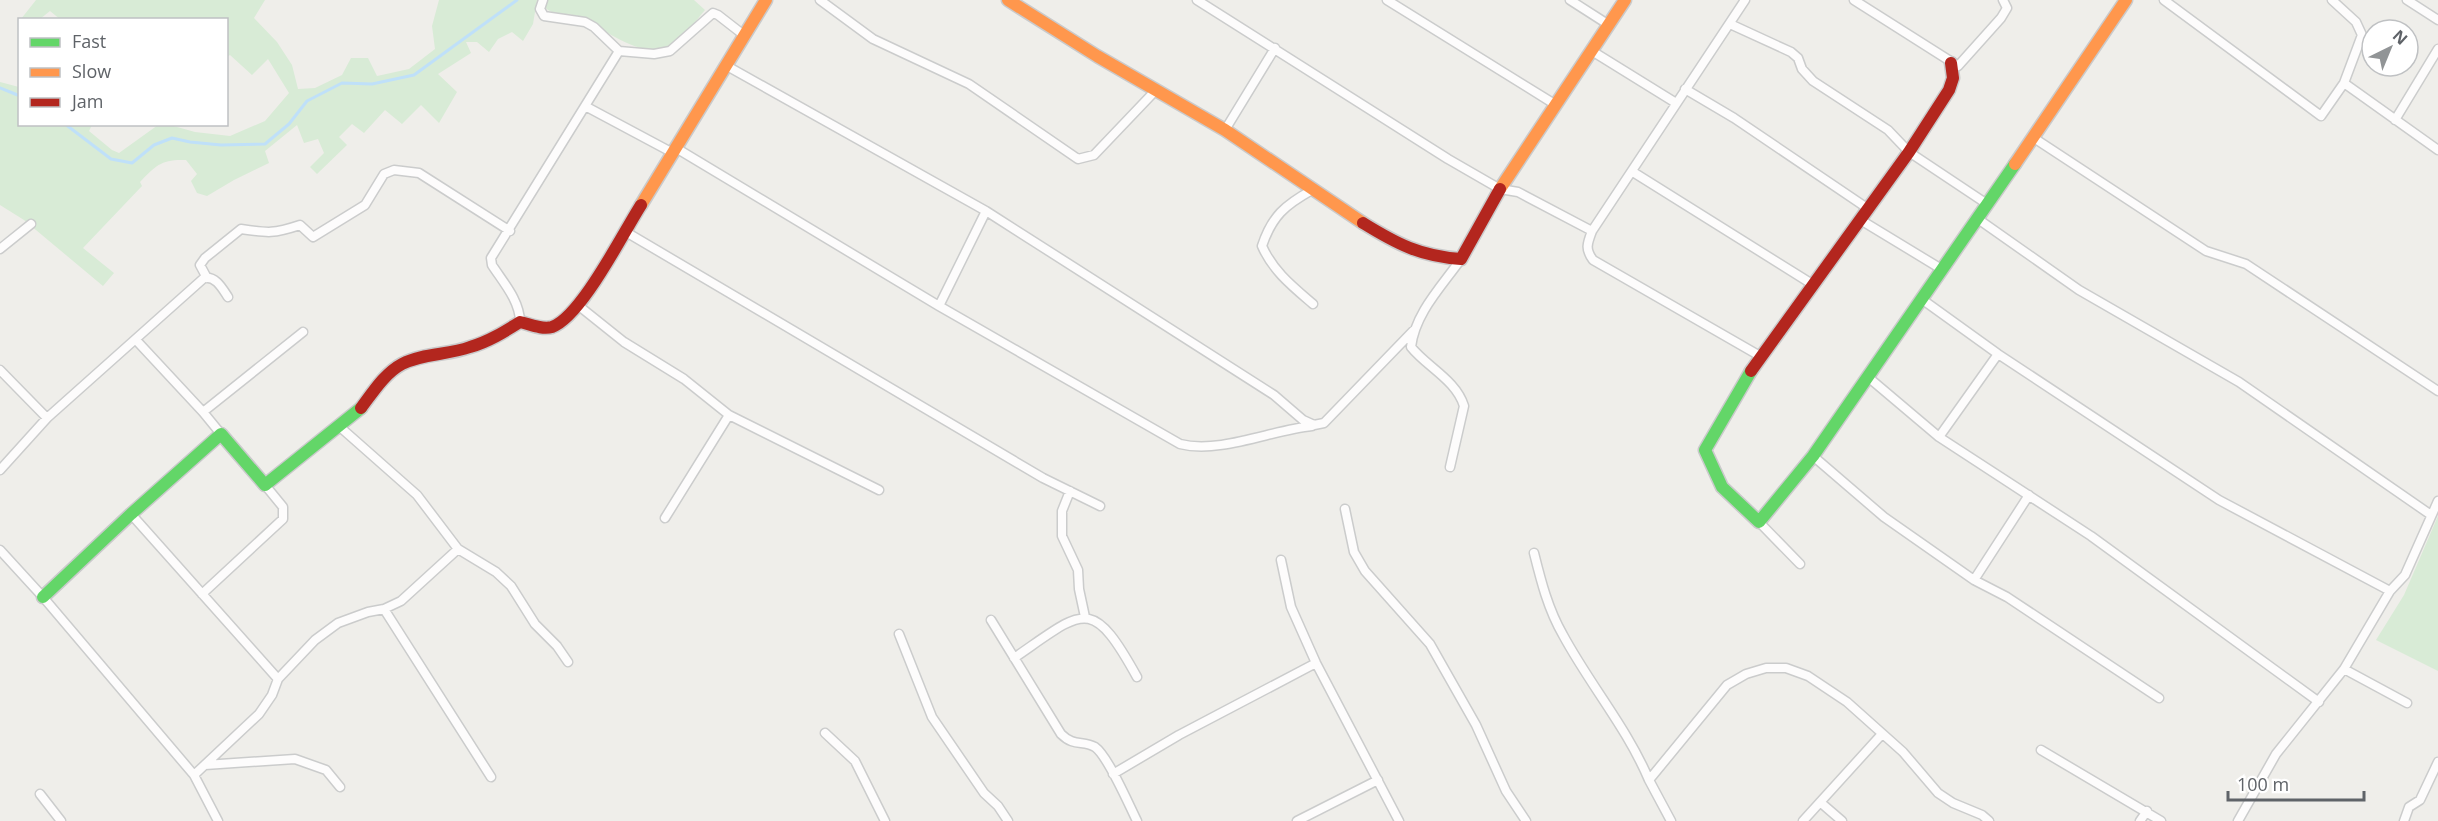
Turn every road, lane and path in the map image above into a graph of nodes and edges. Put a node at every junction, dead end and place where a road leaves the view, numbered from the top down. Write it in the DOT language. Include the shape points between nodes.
graph roads {
  1 [pos="543,0"];
  2 [pos="766,0"];
  3 [pos="820,0"];
  4 [pos="1008,0"];
  5 [pos="1197,0"];
  6 [pos="1387,0"];
  7 [pos="1570,0"];
  8 [pos="1625,0"];
  9 [pos="1745,0"];
  10 [pos="1854,0"];
  11 [pos="2003,0"];
  12 [pos="2126,0"];
  13 [pos="2164,0"];
  14 [pos="2332,0"];
  15 [pos="2407,0"];
  16 [pos="2438,20"];
  17 [pos="1730,24"];
  18 [pos="1609,25"];
  19 [pos="745,36"];
  20 [pos="1275,48"];
  21 [pos="2438,49"];
  22 [pos="619,51"];
  23 [pos="1592,51"];
  24 [pos="1951,63"];
  25 [pos="727,66"];
  26 [pos="2344,83"];
  27 [pos="1685,89"];
  28 [pos="1156,90"];
  29 [pos="1676,104"];
  30 [pos="1556,105"];
  31 [pos="585,106"];
  32 [pos="2395,120"];
  33 [pos="1225,130"];
  34 [pos="2034,138"];
  35 [pos="674,150"];
  36 [pos="2438,150"];
  37 [pos="1909,152"];
  38 [pos="1633,172"];
  39 [pos="1500,189"];
  40 [pos="1312,190"];
  41 [pos="1987,204"];
  42 [pos="1867,208"];
  43 [pos="986,211"];
  44 [pos="1859,219"];
  45 [pos="1978,219"];
  46 [pos="31,224"];
  47 [pos="510,231"];
  48 [pos="1592,231"];
  49 [pos="626,232"];
  50 [pos="0,249"];
  51 [pos="1461,260"];
  52 [pos="1943,270"];
  53 [pos="207,278"];
  54 [pos="1812,284"];
  55 [pos="228,297"];
  56 [pos="1923,300"];
  57 [pos="1313,304"];
  58 [pos="579,306"];
  59 [pos="939,306"];
  60 [pos="520,322"];
  61 [pos="1413,331"];
  62 [pos="303,332"];
  63 [pos="136,340"];
  64 [pos="1998,354"];
  65 [pos="1760,356"];
  66 [pos="0,370"];
  67 [pos="1868,377"];
  68 [pos="2438,391"];
  69 [pos="203,412"];
  70 [pos="729,416"];
  71 [pos="47,418"];
  72 [pos="1314,425"];
  73 [pos="340,427"];
  74 [pos="221,435"];
  75 [pos="1939,436"];
  76 [pos="1813,456"];
  77 [pos="1450,467"];
  78 [pos="0,470"];
  79 [pos="265,484"];
  80 [pos="879,490"];
  81 [pos="1070,491"];
  82 [pos="2029,495"];
  83 [pos="2438,501"];
  84 [pos="1100,506"];
  85 [pos="1345,509"];
  86 [pos="131,514"];
  87 [pos="2431,515"];
  88 [pos="665,518"];
  89 [pos="1759,522"];
  90 [pos="458,549"];
  91 [pos="0,550"];
  92 [pos="1534,553"];
  93 [pos="1281,560"];
  94 [pos="1800,564"];
  95 [pos="1974,580"];
  96 [pos="2390,591"];
  97 [pos="202,594"];
  98 [pos="43,597"];
  99 [pos="384,609"];
  100 [pos="1085,617"];
  101 [pos="991,620"];
  102 [pos="899,634"];
  103 [pos="1014,658"];
  104 [pos="568,662"];
  105 [pos="1316,663"];
  106 [pos="2344,669"];
  107 [pos="1137,677"];
  108 [pos="278,679"];
  109 [pos="2159,698"];
  110 [pos="2319,702"];
  111 [pos="2407,703"];
  112 [pos="825,733"];
  113 [pos="1882,734"];
  114 [pos="2041,750"];
  115 [pos="205,765"];
  116 [pos="2437,765"];
  117 [pos="1113,774"];
  118 [pos="194,775"];
  119 [pos="490,777"];
  120 [pos="1378,780"];
  121 [pos="1649,780"];
  122 [pos="340,787"];
  123 [pos="40,794"];
  124 [pos="1820,802"];
  125 [pos="2147,811"];
  126 [pos="61,821"];
  127 [pos="218,821"];
  128 [pos="885,821"];
  129 [pos="1008,821"];
  130 [pos="1137,821"];
  131 [pos="1297,821"];
  132 [pos="1399,821"];
  133 [pos="1526,821"];
  134 [pos="1671,821"];
  135 [pos="1803,821"];
  136 [pos="1842,821"];
  137 [pos="1989,821"];
  138 [pos="2140,821"];
  139 [pos="2161,821"];
  140 [pos="2238,821"];
  141 [pos="2404,821"];
  1 -- 22 [label="street" via="540,9 544,16 585,22"];
  2 -- 19 [label="street"];
  3 -- 28 [label="street" via="873,39 969,84 1078,159 1094,155"];
  4 -- 28 [label="street"];
  5 -- 20 [label="street"];
  6 -- 30 [label="street"];
  7 -- 18 [label="street"];
  8 -- 18 [label="street"];
  9 -- 17 [label="street"];
  10 -- 24 [label="street"];
  11 -- 24 [label="street" via="2007,8 2001,18 1958,66"];
  12 -- 34 [label="street"];
  13 -- 26 [label="street" via="2321,117"];
  14 -- 26 [label="street" via="2356,22 2362,35"];
  15 -- 16 [label="street"];
  17 -- 27 [label="street"];
  17 -- 37 [label="street" via="1791,52 1813,81 1888,130"];
  18 -- 23 [label="street"];
  19 -- 22 [label="street" via="712,13 667,53"];
  19 -- 25 [label="street"];
  20 -- 33 [label="street"];
  20 -- 39 [label="street"];
  21 -- 32 [label="street"];
  22 -- 31 [label="street"];
  23 -- 29 [label="street"];
  23 -- 30 [label="street"];
  24 -- 37 [label="street" via="1953,78 1949,90"];
  25 -- 35 [label="street"];
  25 -- 43 [label="street"];
  26 -- 32 [label="street"];
  27 -- 29 [label="street"];
  27 -- 42 [label="street"];
  28 -- 33 [label="street"];
  29 -- 38 [label="street"];
  30 -- 39 [label="street"];
  31 -- 35 [label="street"];
  31 -- 47 [label="street"];
  32 -- 36 [label="street"];
  33 -- 40 [label="street"];
  34 -- 41 [label="street"];
  34 -- 68 [label="street" via="2206,251 2246,264"];
  35 -- 49 [label="street"];
  35 -- 59 [label="street"];
  37 -- 41 [label="street"];
  37 -- 42 [label="street"];
  38 -- 48 [label="street"];
  38 -- 54 [label="street"];
  39 -- 48 [label="street" via="1518,192"];
  39 -- 51 [label="street"];
  40 -- 51 [label="street" via="1394,242 1434,257"];
  40 -- 57 [label="street" via="1277,214 1262,246 1282,277"];
  41 -- 45 [label="street"];
  42 -- 44 [label="street"];
  43 -- 59 [label="street"];
  43 -- 72 [label="street" via="1275,395"];
  44 -- 52 [label="street"];
  44 -- 54 [label="street"];
  45 -- 52 [label="street"];
  45 -- 87 [label="street" via="2079,290 2239,382"];
  46 -- 50 [label="street"];
  47 -- 53 [label="street" via="419,173 394,170 384,174 365,205 313,237 300,225 265,233 241,229 200,265"];
  47 -- 60 [label="street" via="491,262 519,309"];
  48 -- 65 [label="street" via="1587,252 1593,260"];
  49 -- 58 [label="street"];
  49 -- 81 [label="street"];
  51 -- 61 [label="street"];
  52 -- 56 [label="street"];
  53 -- 55 [label="street" via="215,280"];
  53 -- 63 [label="street"];
  54 -- 65 [label="street"];
  56 -- 64 [label="street"];
  56 -- 67 [label="street"];
  58 -- 60 [label="street" via="553,327"];
  58 -- 70 [label="street" via="624,342 684,379"];
  59 -- 72 [label="street" via="1180,444 1216,445"];
  60 -- 73 [label="street" via="469,348 400,365"];
  61 -- 72 [label="street" via="1324,423"];
  61 -- 77 [label="street" via="1411,347 1456,389 1464,406"];
  62 -- 69 [label="street"];
  63 -- 69 [label="street"];
  63 -- 71 [label="street"];
  64 -- 75 [label="street"];
  64 -- 96 [label="street" via="2219,500"];
  65 -- 89 [label="street" via="1705,450 1722,487"];
  66 -- 71 [label="street"];
  67 -- 75 [label="street"];
  67 -- 76 [label="street"];
  69 -- 74 [label="street"];
  70 -- 80 [label="street"];
  70 -- 88 [label="street"];
  71 -- 78 [label="street"];
  73 -- 79 [label="street"];
  73 -- 90 [label="street" via="417,495"];
  74 -- 79 [label="street"];
  74 -- 86 [label="street"];
  75 -- 82 [label="street"];
  76 -- 89 [label="street"];
  76 -- 95 [label="street" via="1884,517"];
  79 -- 97 [label="street" via="283,507 283,519"];
  81 -- 84 [label="street"];
  81 -- 100 [label="street" via="1062,511 1062,536 1078,570"];
  82 -- 95 [label="street"];
  82 -- 110 [label="street"];
  83 -- 87 [label="street"];
  85 -- 133 [label="street" via="1354,552 1365,571 1430,644 1476,725 1506,791"];
  86 -- 97 [label="street"];
  86 -- 98 [label="street"];
  87 -- 96 [label="street" via="2405,575"];
  89 -- 94 [label="street"];
  90 -- 99 [label="street" via="401,601"];
  90 -- 104 [label="street" via="511,586 535,624"];
  91 -- 98 [label="street"];
  92 -- 121 [label="street" via="1544,593 1562,634 1637,752"];
  93 -- 105 [label="street" via="1291,607"];
  95 -- 109 [label="street" via="2007,597"];
  96 -- 106 [label="street"];
  97 -- 108 [label="street"];
  98 -- 118 [label="street"];
  99 -- 108 [label="street" via="338,623 315,640"];
  99 -- 119 [label="street"];
  100 -- 103 [label="street" via="1065,622"];
  100 -- 107 [label="street" via="1097,620 1109,630"];
  101 -- 103 [label="street"];
  102 -- 129 [label="street" via="932,717"];
  103 -- 117 [label="street" via="1061,734 1068,742 1097,748"];
  105 -- 117 [label="street"];
  105 -- 120 [label="street"];
  106 -- 110 [label="street"];
  106 -- 111 [label="street"];
  108 -- 115 [label="street" via="259,714"];
  110 -- 140 [label="street" via="2276,754"];
  112 -- 128 [label="street" via="855,761"];
  113 -- 121 [label="street" via="1847,702 1808,676 1786,668 1766,668 1727,685"];
  113 -- 124 [label="street"];
  113 -- 137 [label="street" via="1938,793"];
  114 -- 125 [label="street"];
  115 -- 118 [label="street"];
  115 -- 122 [label="street" via="295,759 326,770"];
  116 -- 141 [label="street" via="2420,800 2409,807"];
  117 -- 130 [label="street"];
  118 -- 127 [label="street"];
  120 -- 131 [label="street"];
  120 -- 132 [label="street"];
  121 -- 134 [label="street"];
  123 -- 126 [label="street"];
  124 -- 135 [label="street"];
  124 -- 136 [label="street"];
  125 -- 138 [label="street"];
  125 -- 139 [label="street"];
}
